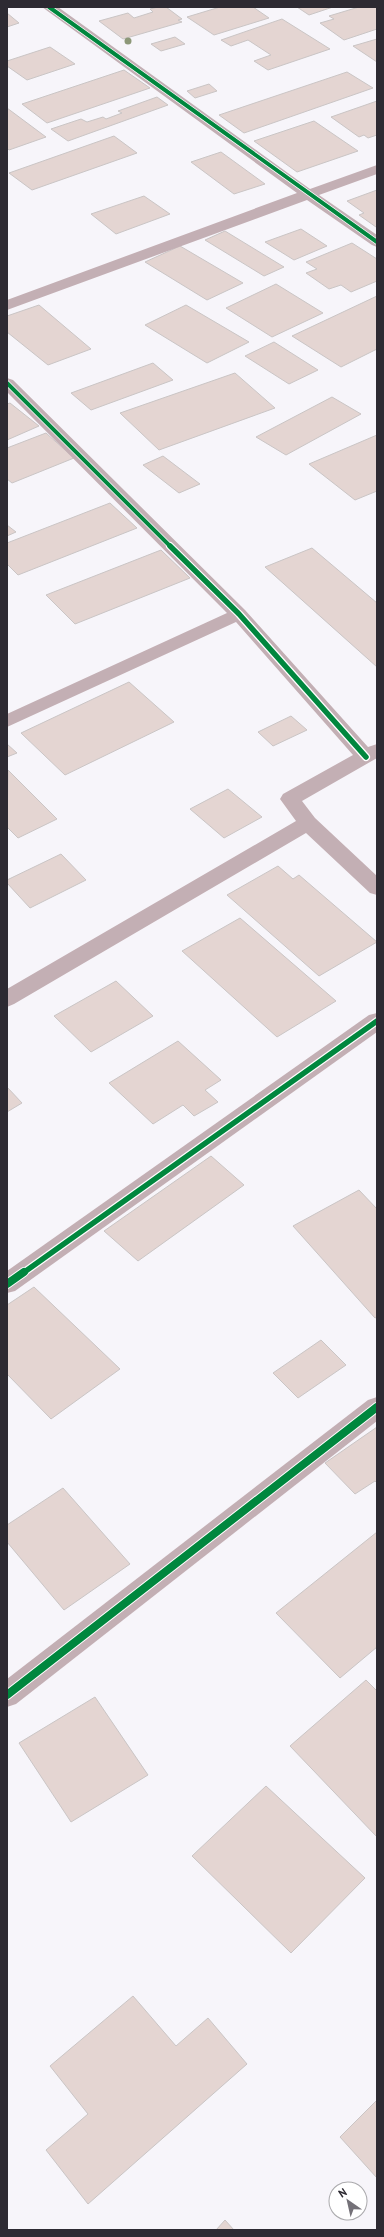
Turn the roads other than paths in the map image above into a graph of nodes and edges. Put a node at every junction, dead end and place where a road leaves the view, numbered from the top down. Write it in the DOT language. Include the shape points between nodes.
graph roads {
  1 [pos="49,7"];
  2 [pos="377,169"];
  3 [pos="308,194"];
  4 [pos="377,242"];
  5 [pos="7,305"];
  6 [pos="7,383"];
  7 [pos="239,614"];
  8 [pos="7,721"];
  9 [pos="371,753"];
  10 [pos="308,823"];
  11 [pos="377,888"];
  12 [pos="7,1000"];
  13 [pos="377,1021"];
  14 [pos="7,1284"];
  15 [pos="377,1407"];
  16 [pos="7,1695"];
  1 -- 3 [label="street"];
  2 -- 3 [label="street"];
  3 -- 4 [label="street"];
  3 -- 5 [label="street"];
  6 -- 7 [label="street"];
  7 -- 8 [label="street"];
  7 -- 9 [label="street"];
  9 -- 10 [label="street" via="290,800"];
  10 -- 11 [label="street"];
  10 -- 12 [label="street"];
  13 -- 14 [label="street"];
  15 -- 16 [label="street"];
}
